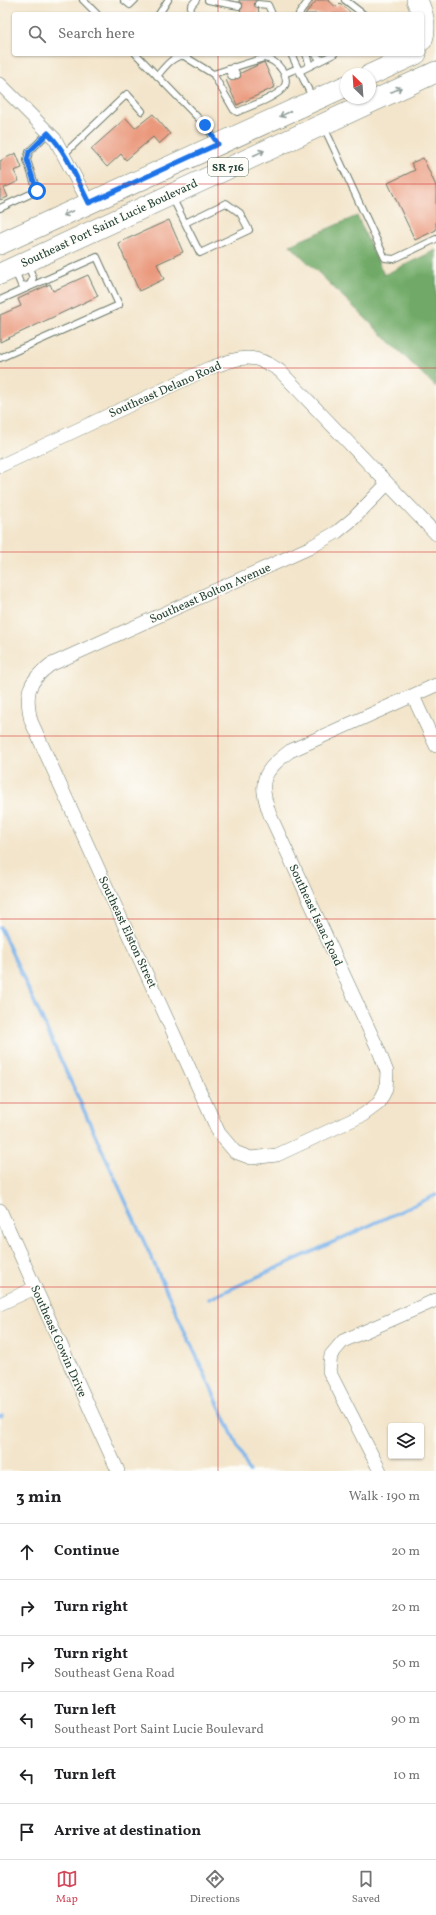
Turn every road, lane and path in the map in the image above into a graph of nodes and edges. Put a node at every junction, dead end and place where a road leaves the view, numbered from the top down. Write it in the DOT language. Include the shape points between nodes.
graph roads {
  1 [pos="83,0"];
  2 [pos="124,0"];
  3 [pos="135,0"];
  4 [pos="168,0"];
  5 [pos="196,0"];
  6 [pos="208,0"];
  7 [pos="273,0"];
  8 [pos="309,0"];
  9 [pos="345,0"];
  10 [pos="417,0"];
  11 [pos="258,4"];
  12 [pos="268,5"];
  13 [pos="239,6"];
  14 [pos="95,12"];
  15 [pos="159,12"];
  16 [pos="190,12"];
  17 [pos="271,12"];
  18 [pos="300,12"];
  19 [pos="360,12"];
  20 [pos="422,12"];
  21 [pos="436,45"];
  22 [pos="424,49"];
  23 [pos="138,56"];
  24 [pos="292,56"];
  25 [pos="307,56"];
  26 [pos="317,56"];
  27 [pos="329,56"];
  28 [pos="407,56"];
  29 [pos="321,60"];
  30 [pos="236,66"];
  31 [pos="310,66"];
  32 [pos="299,70"];
  33 [pos="376,72"];
  34 [pos="435,73"];
  35 [pos="213,74"];
  36 [pos="284,74"];
  37 [pos="157,76"];
  38 [pos="0,84"];
  39 [pos="340,89"];
  40 [pos="314,101"];
  41 [pos="142,111"];
  42 [pos="322,124"];
  43 [pos="48,133"];
  44 [pos="218,144"];
  45 [pos="63,154"];
  46 [pos="171,194"];
  47 [pos="89,203"];
  48 [pos="0,208"];
  49 [pos="134,211"];
  50 [pos="185,223"];
  51 [pos="436,239"];
  52 [pos="0,244"];
  53 [pos="13,268"];
  54 [pos="29,286"];
  55 [pos="0,300"];
  56 [pos="0,358"];
  57 [pos="0,466"];
  58 [pos="387,484"];
  59 [pos="436,534"];
  60 [pos="436,685"];
  61 [pos="29,690"];
  62 [pos="413,696"];
  63 [pos="436,746"];
  64 [pos="251,1158"];
  65 [pos="0,1210"];
  66 [pos="35,1288"];
  67 [pos="436,1300"];
  68 [pos="0,1304"];
  69 [pos="118,1471"];
  70 [pos="380,1471"];
  1 -- 14 [label="lane"];
  2 -- 3 [label="lane" via="130,5"];
  4 -- 15 [label="lane"];
  5 -- 16 [label="lane"];
  6 -- 13 [label="lane"];
  7 -- 12 [label="lane"];
  8 -- 18 [label="lane"];
  9 -- 19 [label="lane"];
  10 -- 20 [label="main road"];
  11 -- 12 [label="lane"];
  12 -- 17 [label="lane"];
  21 -- 22 [label="main road"];
  23 -- 37 [label="lane"];
  24 -- 32 [label="lane"];
  25 -- 31 [label="lane"];
  26 -- 29 [label="lane"];
  27 -- 29 [label="lane"];
  28 -- 33 [label="main road"];
  29 -- 31 [label="lane"];
  30 -- 30 [label="lane" via="239,74"];
  30 -- 35 [label="lane"];
  30 -- 36 [label="lane" via="258,59 269,59 280,67"];
  31 -- 32 [label="lane"];
  32 -- 36 [label="lane"];
  32 -- 40 [label="lane"];
  42 -- 34 [label="main road, Southeast Port Saint Lucie Boulevard / SR 716, one-way"];
  35 -- 36 [label="lane" via="237,112 252,101 283,89 287,82"];
  35 -- 37 [label="lane" via="180,56"];
  37 -- 44 [label="lane" via="205,125"];
  38 -- 43 [label="street"];
  39 -- 40 [label="main road, SR 716"];
  40 -- 44 [label="main road, SR 716, one-way"];
  41 -- 45 [label="lane" via="127,94"];
  46 -- 42 [label="main road, Southeast Port Saint Lucie Boulevard / SR 716, one-way"];
  42 -- 51 [label="lane" via="385,258 394,259"];
  43 -- 45 [label="street" via="55,139"];
  43 -- 48 [label="lane" via="29,152 27,160 37,191"];
  44 -- 47 [label="main road, SR 716"];
  44 -- 49 [label="main road" via="211,158 200,169 144,196"];
  45 -- 47 [label="street"];
  46 -- 49 [label="main road, Southeast Port Saint Lucie Boulevard / SR 716"];
  46 -- 50 [label="lane"];
  47 -- 52 [label="main road, SR 716, one-way"];
  49 -- 53 [label="main road, Southeast Port Saint Lucie Boulevard / SR 716"];
  50 -- 50 [label="lane" via="200,253 249,230 240,213 226,203"];
  53 -- 54 [label="lane" via="21,285"];
  53 -- 54 [label="lane" via="33,278"];
  54 -- 55 [label="lane"];
  54 -- 56 [label="lane" via="97,257 119,305"];
  57 -- 58 [label="street, Southeast Delano Road" via="207,369 246,357 266,361 280,371"];
  58 -- 59 [label="street, Southeast Delano Road"];
  58 -- 61 [label="street, Southeast Bolton Avenue" via="337,532 309,548 50,665 37,675"];
  60 -- 62 [label="street, Southeast Isaac Road"];
  61 -- 64 [label="street, Southeast Elston Street" via="27,704 31,721 219,1133 235,1152"];
  62 -- 63 [label="street"];
  62 -- 64 [label="street, Southeast Isaac Road" via="290,751 273,764 263,780 263,796 270,815 387,1072 386,1089 378,1103 363,1115 277,1155"];
  65 -- 66 [label="street, Southeast Gowin Drive"];
  66 -- 68 [label="street"];
  66 -- 69 [label="street, Southeast Gowin Drive"];
  67 -- 70 [label="street" via="344,1341 331,1355 329,1372"];
}
